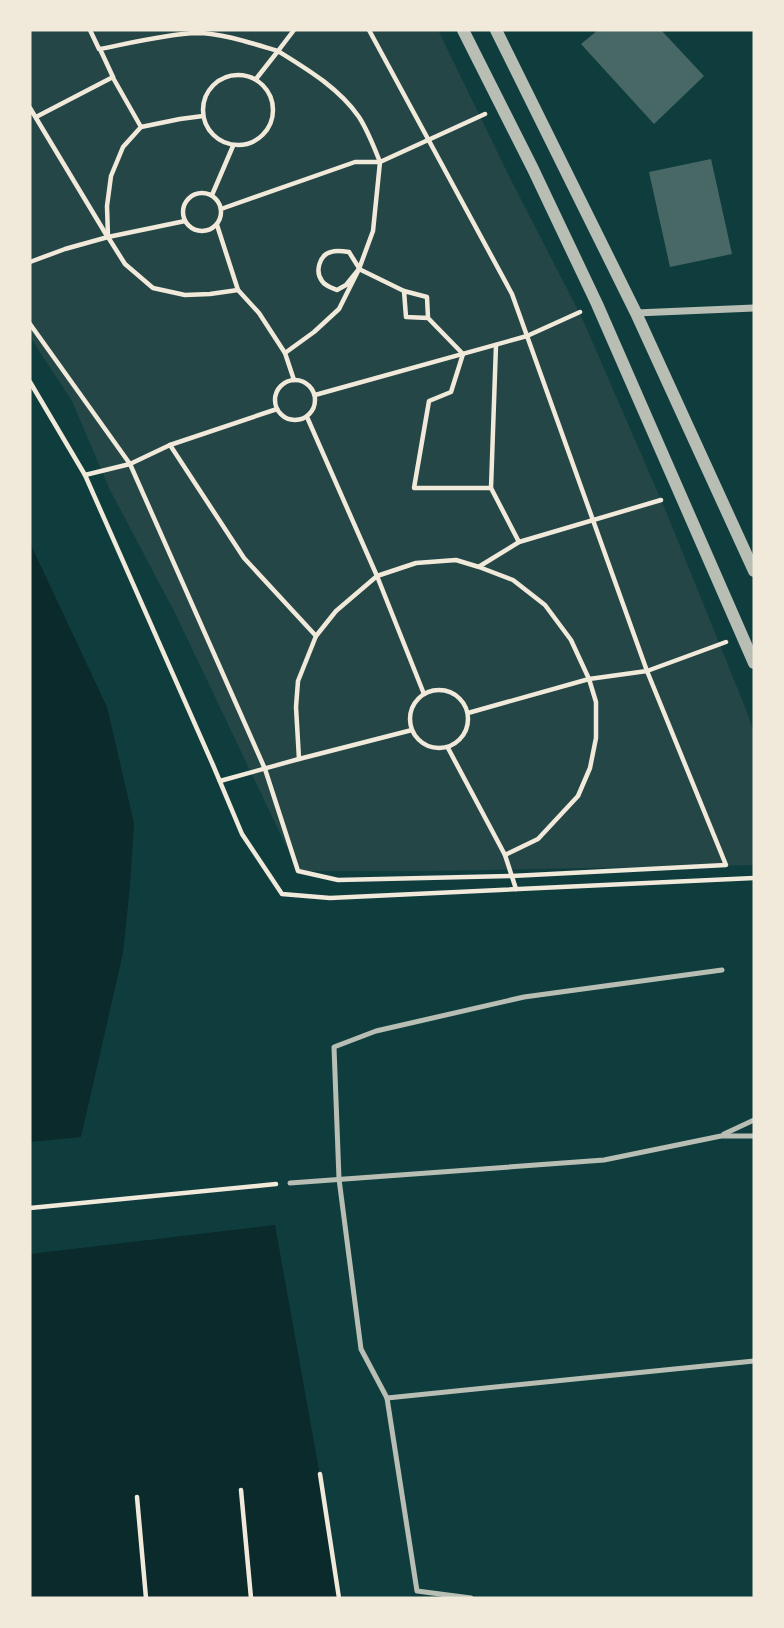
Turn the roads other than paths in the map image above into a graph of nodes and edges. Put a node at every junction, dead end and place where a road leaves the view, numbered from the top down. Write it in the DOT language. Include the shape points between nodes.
graph roads {
  1 [pos="463,30"];
  2 [pos="496,30"];
  3 [pos="754,308"];
  4 [pos="636,313"];
  5 [pos="754,571"];
  6 [pos="754,663"];
  7 [pos="722,970"];
  8 [pos="754,1120"];
  9 [pos="721,1136"];
  10 [pos="754,1136"];
  11 [pos="339,1179"];
  12 [pos="290,1183"];
  13 [pos="754,1361"];
  14 [pos="387,1398"];
  15 [pos="471,1598"];
  1 -- 6 [label="street" via="597,304"];
  2 -- 4 [label="street"];
  3 -- 4 [label="street"];
  4 -- 5 [label="street"];
  7 -- 11 [label="lane" via="524,997 376,1031 334,1046"];
  8 -- 9 [label="lane"];
  9 -- 10 [label="lane"];
  9 -- 11 [label="lane" via="604,1160"];
  11 -- 12 [label="lane"];
  11 -- 14 [label="lane" via="361,1349"];
  13 -- 14 [label="lane"];
  14 -- 15 [label="lane" via="417,1591"];
}
